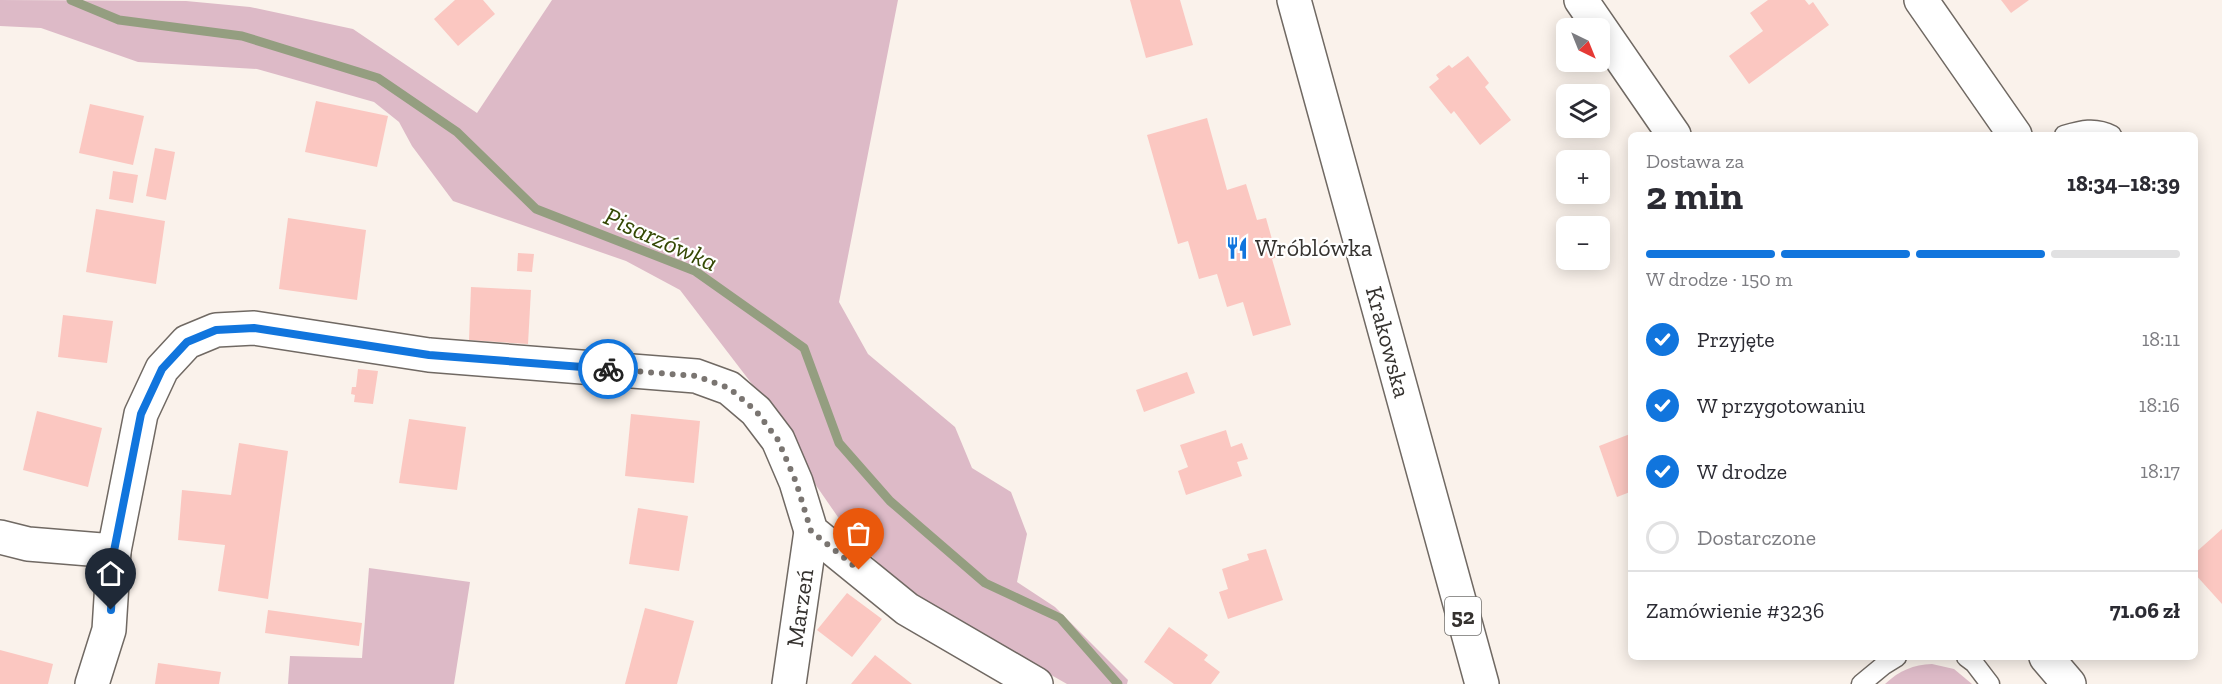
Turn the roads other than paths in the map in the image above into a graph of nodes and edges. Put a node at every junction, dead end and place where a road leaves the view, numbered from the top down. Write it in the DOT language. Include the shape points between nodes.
graph roads {
  1 [pos="1294,0"];
  2 [pos="1581,0"];
  3 [pos="1921,0"];
  4 [pos="1672,132"];
  5 [pos="2013,132"];
  6 [pos="2074,132"];
  7 [pos="2106,132"];
  8 [pos="811,531"];
  9 [pos="0,537"];
  10 [pos="114,551"];
  11 [pos="1893,660"];
  12 [pos="1970,660"];
  13 [pos="2048,660"];
  14 [pos="92,684"];
  15 [pos="789,684"];
  16 [pos="1036,684"];
  17 [pos="1482,684"];
  18 [pos="1862,684"];
  19 [pos="1990,684"];
  20 [pos="2068,684"];
  1 -- 17 [label="street, Krakowska / 52"];
  2 -- 4 [label="street"];
  3 -- 5 [label="street"];
  6 -- 7 [label="lane"];
  8 -- 10 [label="street" via="778,440 756,411 729,388 696,376 429,355 254,328 216,330 187,342 162,369 141,414"];
  8 -- 15 [label="street, Marzeń"];
  8 -- 16 [label="street" via="907,609"];
  9 -- 10 [label="street" via="28,544"];
  10 -- 14 [label="street" via="109,630"];
  11 -- 18 [label="lane"];
  12 -- 19 [label="lane"];
  13 -- 20 [label="street"];
}
